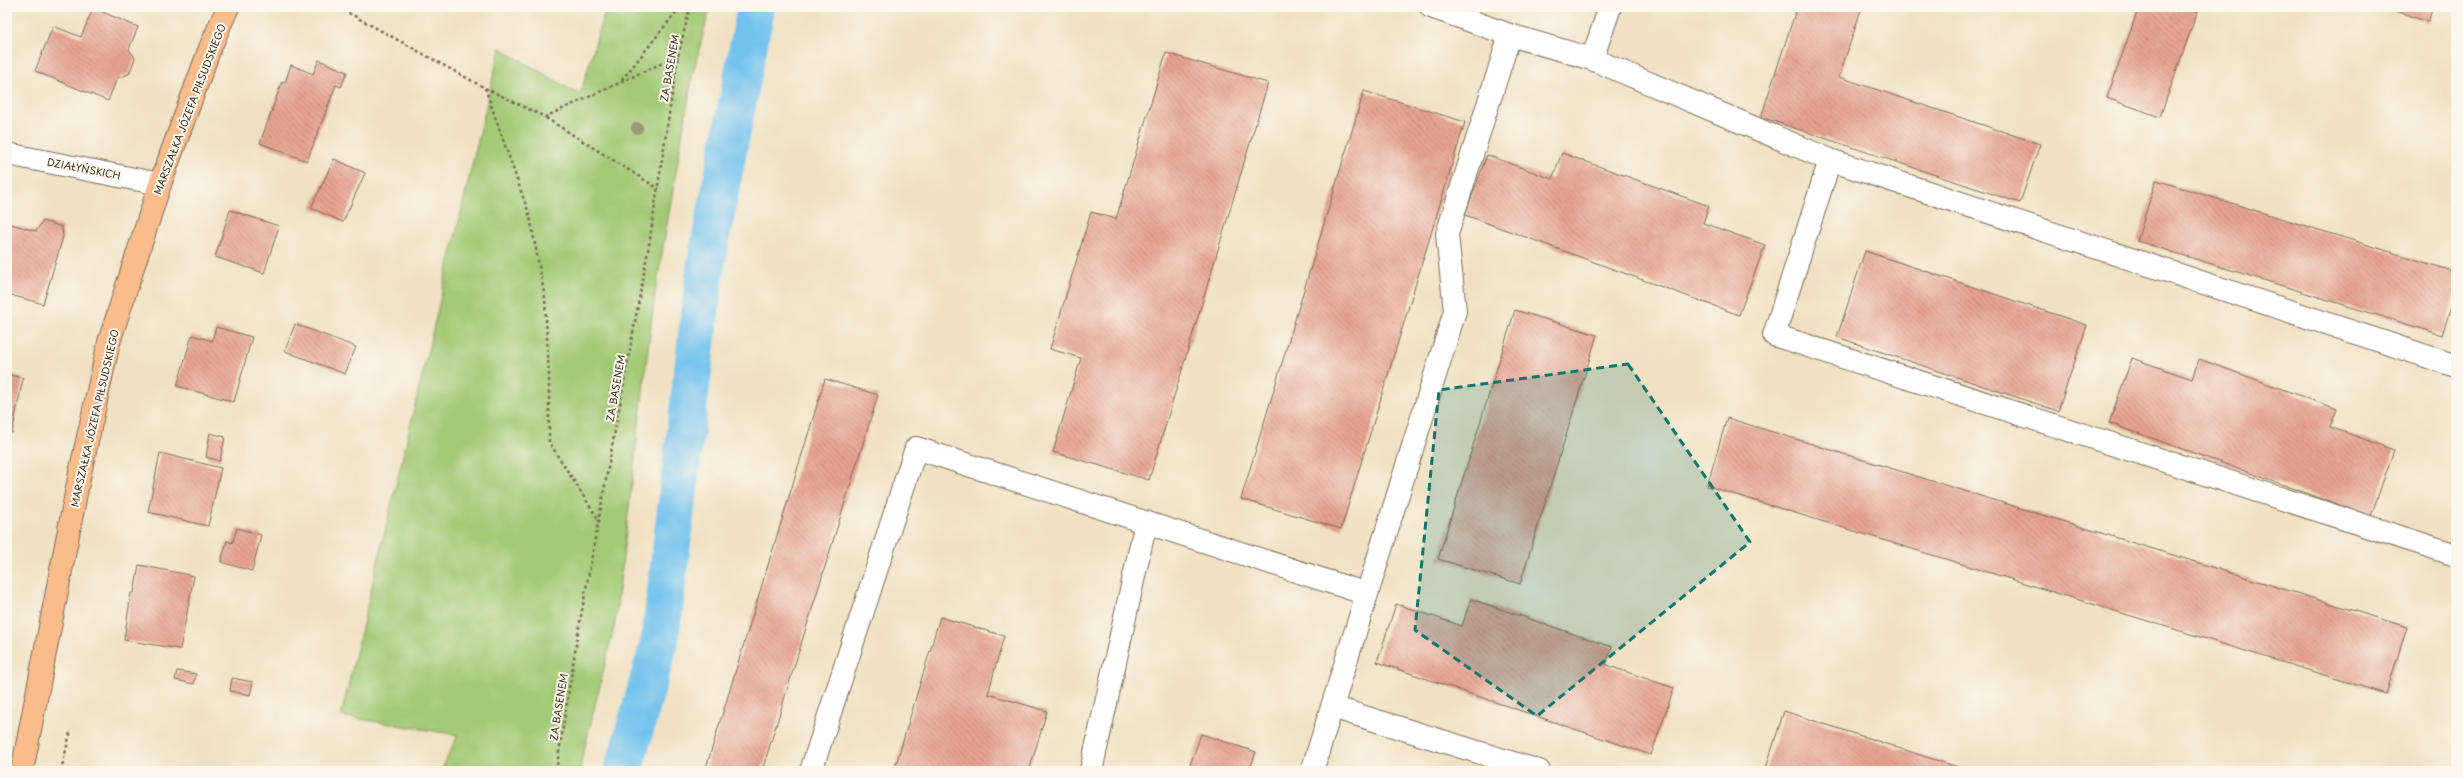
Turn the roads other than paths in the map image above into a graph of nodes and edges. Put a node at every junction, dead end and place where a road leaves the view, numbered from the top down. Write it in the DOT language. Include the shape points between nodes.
graph roads {
  1 [pos="228,7"];
  2 [pos="1431,7"];
  3 [pos="1610,7"];
  4 [pos="1510,35"];
  5 [pos="1592,60"];
  6 [pos="7,154"];
  7 [pos="1830,160"];
  8 [pos="160,184"];
  9 [pos="2456,366"];
  10 [pos="1146,522"];
  11 [pos="2456,555"];
  12 [pos="1367,594"];
  13 [pos="1332,707"];
  14 [pos="22,771"];
  15 [pos="810,771"];
  16 [pos="1091,771"];
  17 [pos="1312,771"];
  18 [pos="1539,771"];
  1 -- 8 [label="main road, MARSZAŁKA JÓZEFA PIŁSUDSKIEGO" via="210,48"];
  2 -- 4 [label="street"];
  3 -- 5 [label="street"];
  4 -- 5 [label="street"];
  4 -- 12 [label="street" via="1447,234 1456,311"];
  5 -- 7 [label="street"];
  6 -- 8 [label="street, DZIAŁYŃSKICH"];
  7 -- 9 [label="street"];
  7 -- 11 [label="street" via="1774,335"];
  8 -- 14 [label="main road, MARSZAŁKA JÓZEFA PIŁSUDSKIEGO" via="109,342 80,473"];
  10 -- 12 [label="street"];
  10 -- 15 [label="street" via="916,448"];
  10 -- 16 [label="street"];
  12 -- 13 [label="street"];
  13 -- 17 [label="street"];
  13 -- 18 [label="street"];
}
